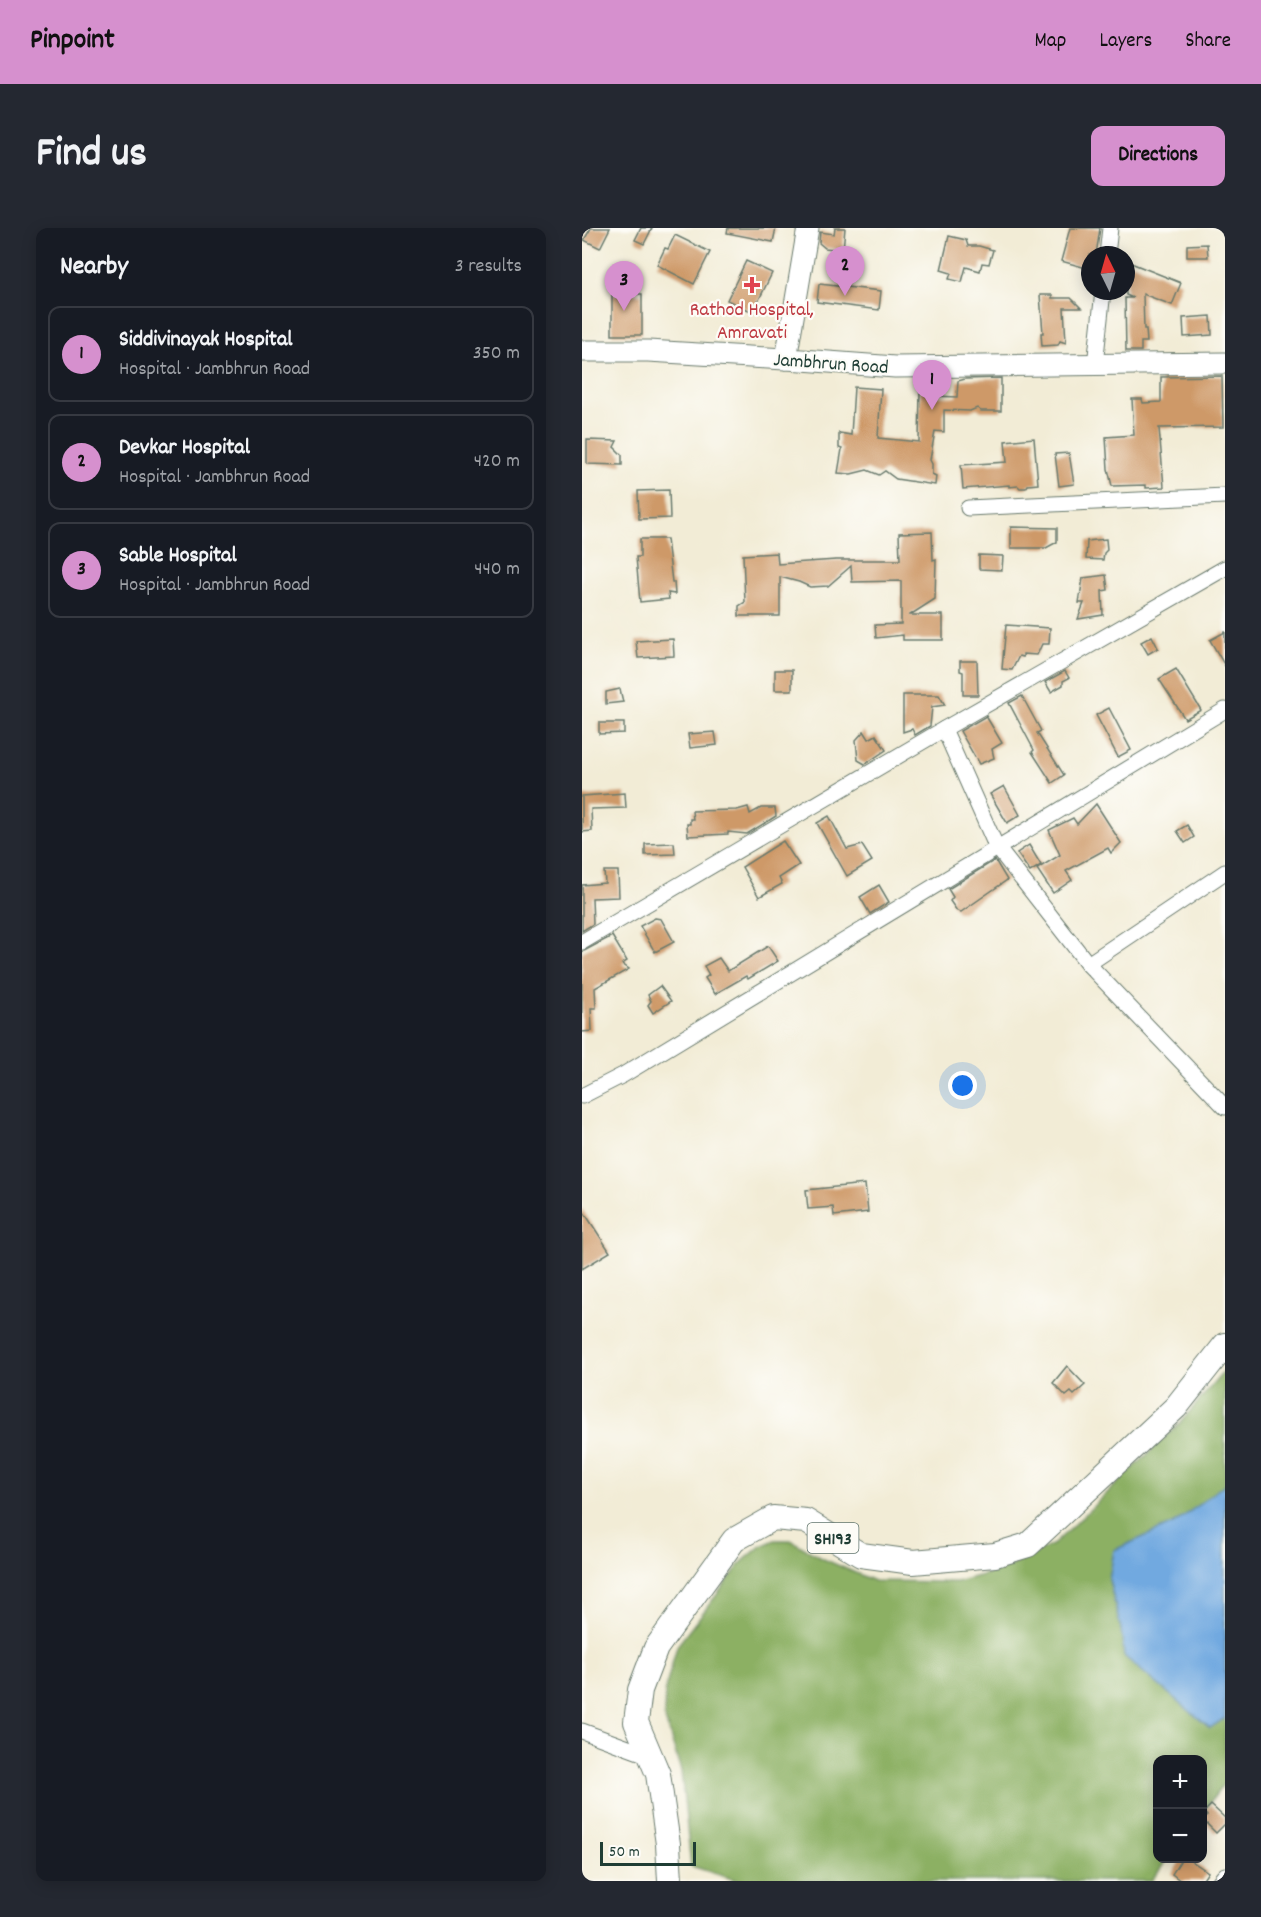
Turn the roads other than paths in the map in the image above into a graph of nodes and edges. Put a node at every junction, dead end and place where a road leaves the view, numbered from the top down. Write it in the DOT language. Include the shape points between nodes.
graph roads {
  1 [pos="808,228"];
  2 [pos="1110,228"];
  3 [pos="1108,246"];
  4 [pos="1102,300"];
  5 [pos="582,351"];
  6 [pos="786,358"];
  7 [pos="1225,363"];
  8 [pos="1095,365"];
  9 [pos="1225,496"];
  10 [pos="968,508"];
  11 [pos="1225,568"];
  12 [pos="1225,710"];
  13 [pos="944,729"];
  14 [pos="996,846"];
  15 [pos="1225,872"];
  16 [pos="582,942"];
  17 [pos="1088,964"];
  18 [pos="582,1096"];
  19 [pos="1225,1107"];
  20 [pos="1225,1345"];
  21 [pos="582,1731"];
  22 [pos="650,1756"];
  23 [pos="1225,1875"];
  24 [pos="670,1881"];
  25 [pos="1220,1881"];
  1 -- 6 [label="street"];
  2 -- 3 [label="street"];
  4 -- 8 [label="street"];
  5 -- 6 [label="street, Jambhrun Road"];
  6 -- 8 [label="street, Jambhrun Road" via="895,367"];
  7 -- 8 [label="street, Jambhrun Road"];
  9 -- 10 [label="street"];
  11 -- 13 [label="street"];
  12 -- 14 [label="street"];
  13 -- 14 [label="street"];
  13 -- 16 [label="street"];
  14 -- 17 [label="street"];
  14 -- 18 [label="street" via="623,1075"];
  15 -- 17 [label="street"];
  17 -- 19 [label="street"];
  20 -- 22 [label="main road, SH193" via="1176,1407 1028,1545 995,1555 913,1562 861,1555 806,1521 774,1518 735,1540 656,1648 640,1690 636,1722"];
  21 -- 22 [label="street"];
  22 -- 24 [label="main road, SH193" via="660,1786"];
  23 -- 25 [label="street"];
}
